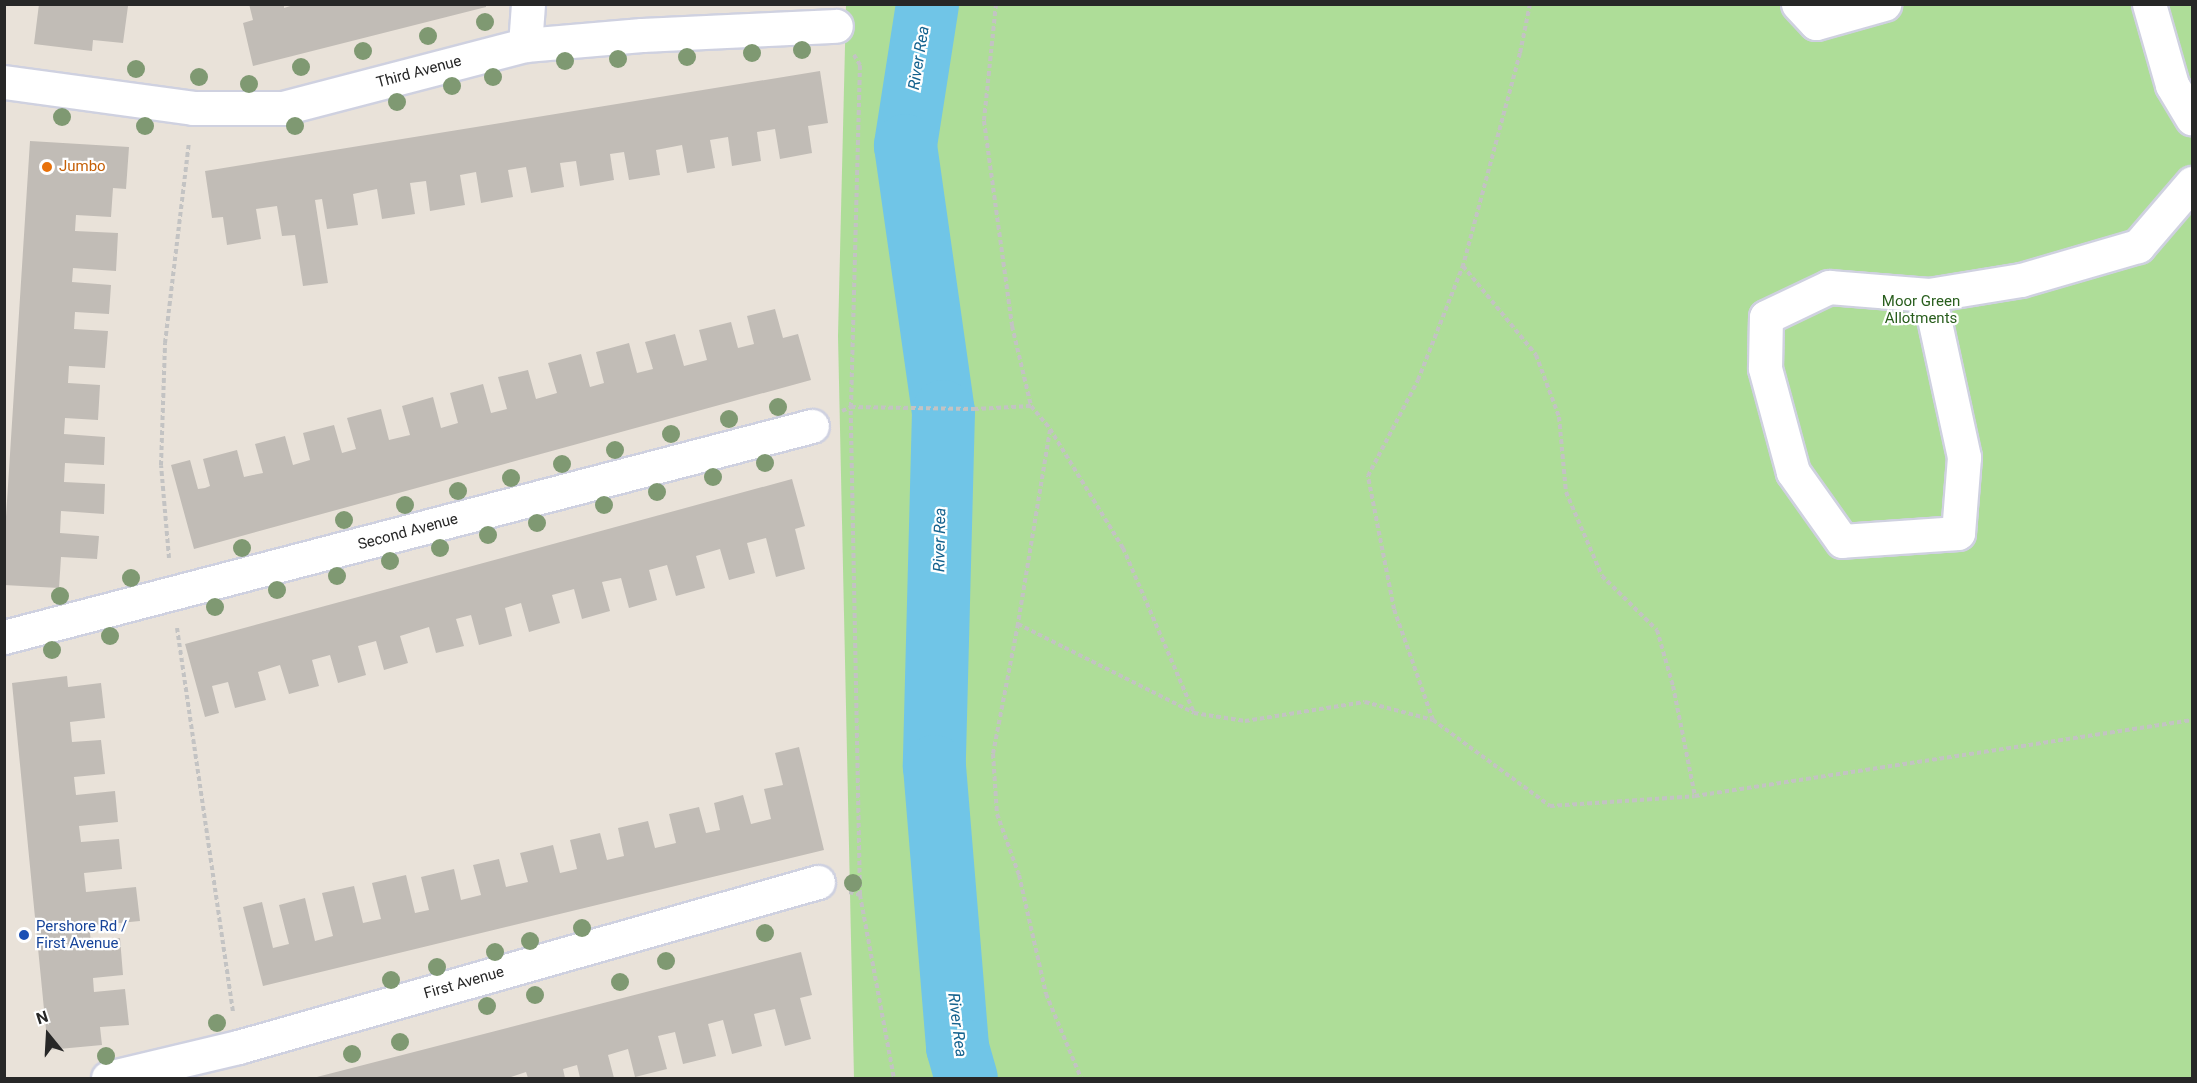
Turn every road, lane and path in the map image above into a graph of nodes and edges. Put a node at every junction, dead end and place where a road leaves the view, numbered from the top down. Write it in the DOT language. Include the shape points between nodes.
graph roads {
  1 [pos="528,4"];
  2 [pos="996,4"];
  3 [pos="1530,4"];
  4 [pos="1798,4"];
  5 [pos="1884,4"];
  6 [pos="2149,4"];
  7 [pos="836,26"];
  8 [pos="525,45"];
  9 [pos="4,82"];
  10 [pos="194,108"];
  11 [pos="2193,118"];
  12 [pos="2193,183"];
  13 [pos="1463,266"];
  14 [pos="1929,295"];
  15 [pos="1031,406"];
  16 [pos="851,407"];
  17 [pos="812,426"];
  18 [pos="1050,429"];
  19 [pos="172,593"];
  20 [pos="1018,624"];
  21 [pos="4,637"];
  22 [pos="1194,713"];
  23 [pos="1433,720"];
  24 [pos="2193,720"];
  25 [pos="1695,796"];
  26 [pos="818,882"];
  27 [pos="860,895"];
  28 [pos="238,1047"];
  29 [pos="108,1078"];
  30 [pos="894,1078"];
  31 [pos="1081,1078"];
  1 -- 8 [label="street"];
  2 -- 15 [label="path" via="984,121 1012,326"];
  3 -- 13 [label="path"];
  4 -- 5 [label="street" via="1816,23"];
  6 -- 11 [label="street" via="2172,85"];
  7 -- 8 [label="street, Third Avenue"];
  7 -- 16 [label="path" via="860,65"];
  8 -- 10 [label="street, Third Avenue" via="283,108"];
  9 -- 10 [label="street, Third Avenue"];
  10 -- 19 [label="path" via="165,344 161,465"];
  12 -- 14 [label="street" via="2138,246 2021,280"];
  13 -- 23 [label="path" via="1418,380 1368,476 1394,609"];
  13 -- 25 [label="path" via="1536,355 1559,417 1566,492 1602,576 1657,630 1673,686"];
  14 -- 14 [label="street" via="1829,287 1766,317 1765,368 1792,472 1842,541 1958,533 1964,457"];
  15 -- 16 [label="path"];
  15 -- 18 [label="path"];
  16 -- 27 [label="path"];
  17 -- 19 [label="street, Second Avenue"];
  18 -- 20 [label="path"];
  18 -- 22 [label="path" via="1123,548"];
  19 -- 21 [label="street, Second Avenue"];
  19 -- 28 [label="path"];
  20 -- 22 [label="path"];
  20 -- 31 [label="path" via="993,754 997,814 1019,874 1046,994"];
  22 -- 23 [label="path" via="1245,721 1365,702"];
  23 -- 25 [label="path" via="1550,806"];
  24 -- 25 [label="path"];
  26 -- 27 [label="path"];
  26 -- 28 [label="street, First Avenue"];
  27 -- 30 [label="path"];
  28 -- 29 [label="street, First Avenue"];
}
